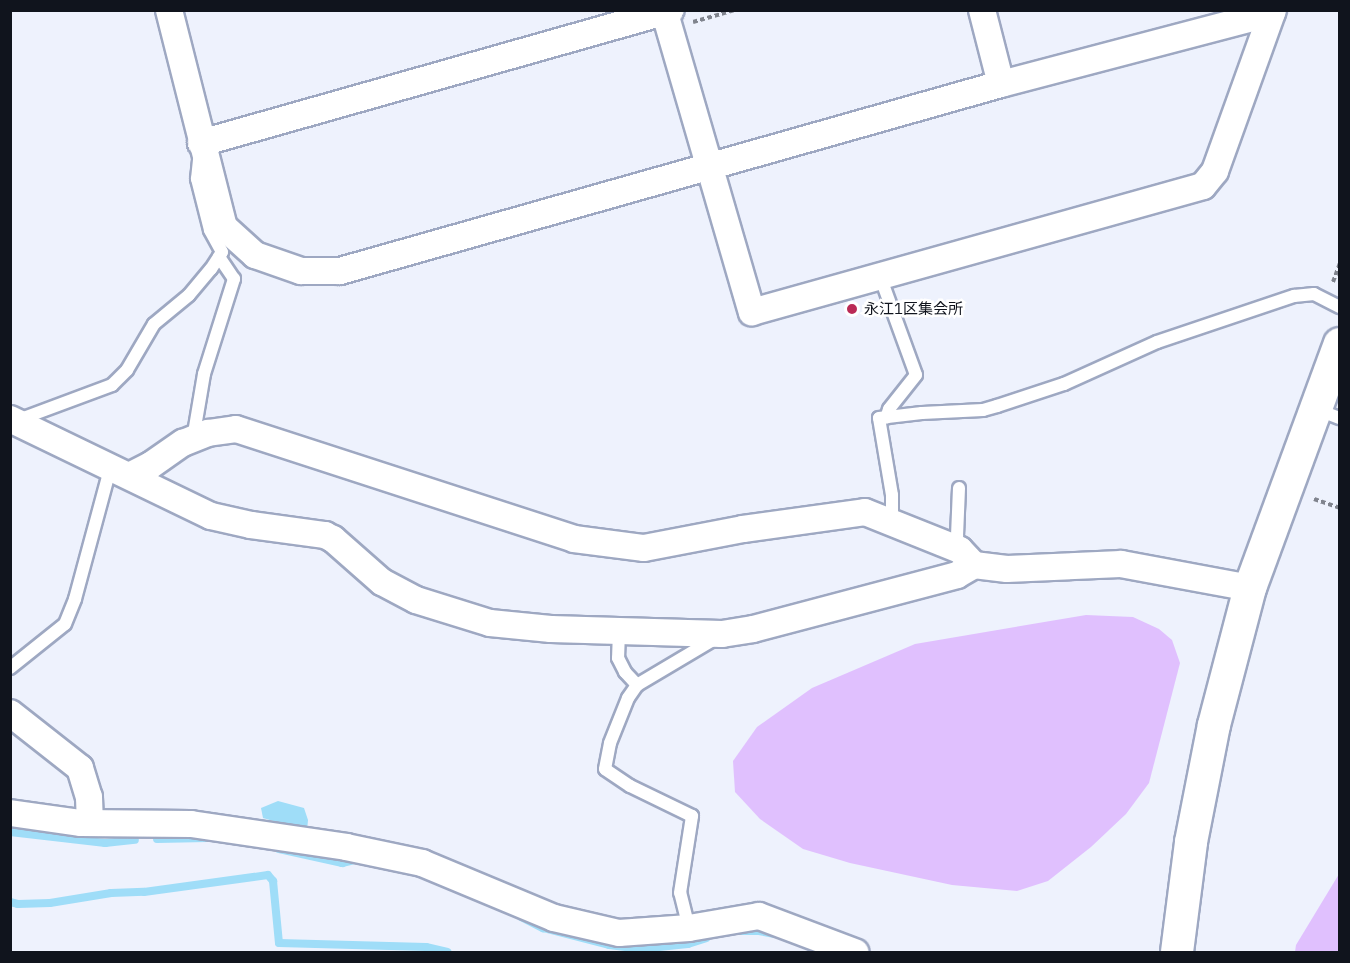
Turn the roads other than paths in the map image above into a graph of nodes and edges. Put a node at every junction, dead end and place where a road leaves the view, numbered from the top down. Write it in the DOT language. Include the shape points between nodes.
graph roads {
  1 [pos="169,10"];
  2 [pos="982,10"];
  3 [pos="1273,11"];
  4 [pos="672,15"];
  5 [pos="1001,84"];
  6 [pos="201,143"];
  7 [pos="708,166"];
  8 [pos="219,257"];
  9 [pos="880,276"];
  10 [pos="1340,307"];
  11 [pos="1340,344"];
  12 [pos="1328,414"];
  13 [pos="886,418"];
  14 [pos="14,420"];
  15 [pos="193,440"];
  16 [pos="121,471"];
  17 [pos="959,488"];
  18 [pos="892,521"];
  19 [pos="953,547"];
  20 [pos="974,565"];
  21 [pos="1250,588"];
  22 [pos="619,631"];
  23 [pos="722,634"];
  24 [pos="10,668"];
  25 [pos="638,685"];
  26 [pos="10,713"];
  27 [pos="10,813"];
  28 [pos="90,824"];
  29 [pos="689,928"];
  30 [pos="855,952"];
  31 [pos="1177,952"];
  1 -- 6 [label="street"];
  2 -- 5 [label="street"];
  3 -- 5 [label="street"];
  3 -- 9 [label="street" via="1215,171 1203,186"];
  4 -- 6 [label="street"];
  4 -- 7 [label="street"];
  5 -- 7 [label="street"];
  6 -- 7 [label="street" via="224,227 255,255 301,271 340,271"];
  6 -- 8 [label="lane" via="197,179 210,230 222,252"];
  7 -- 9 [label="street" via="752,312"];
  8 -- 14 [label="lane" via="189,295 154,324 127,370 112,385"];
  8 -- 15 [label="lane" via="234,279 204,374"];
  9 -- 13 [label="lane" via="916,375"];
  10 -- 13 [label="lane" via="1314,294 1294,296 1157,342 1064,384 997,406"];
  11 -- 12 [label="street"];
  12 -- 21 [label="street"];
  13 -- 18 [label="lane" via="879,418 892,495"];
  14 -- 16 [label="street"];
  15 -- 16 [label="street"];
  15 -- 18 [label="street" via="208,433 236,429 574,539 644,548 865,512"];
  16 -- 22 [label="street" via="211,516 325,535 382,582 454,614 490,623"];
  16 -- 24 [label="lane" via="65,624"];
  17 -- 19 [label="lane"];
  18 -- 19 [label="street"];
  19 -- 20 [label="street"];
  20 -- 21 [label="street" via="1007,569 1121,564"];
  20 -- 23 [label="street" via="957,575"];
  21 -- 31 [label="street" via="1214,725 1191,843"];
  22 -- 23 [label="street"];
  22 -- 25 [label="lane" via="618,658"];
  23 -- 25 [label="lane"];
  25 -- 29 [label="lane" via="610,742 605,769 630,786 692,816 680,893"];
  26 -- 28 [label="street" via="80,768 89,796"];
  27 -- 28 [label="street"];
  28 -- 29 [label="street" via="192,824 346,847 422,863 554,918 619,933"];
  29 -- 30 [label="street" via="759,916"];
}
